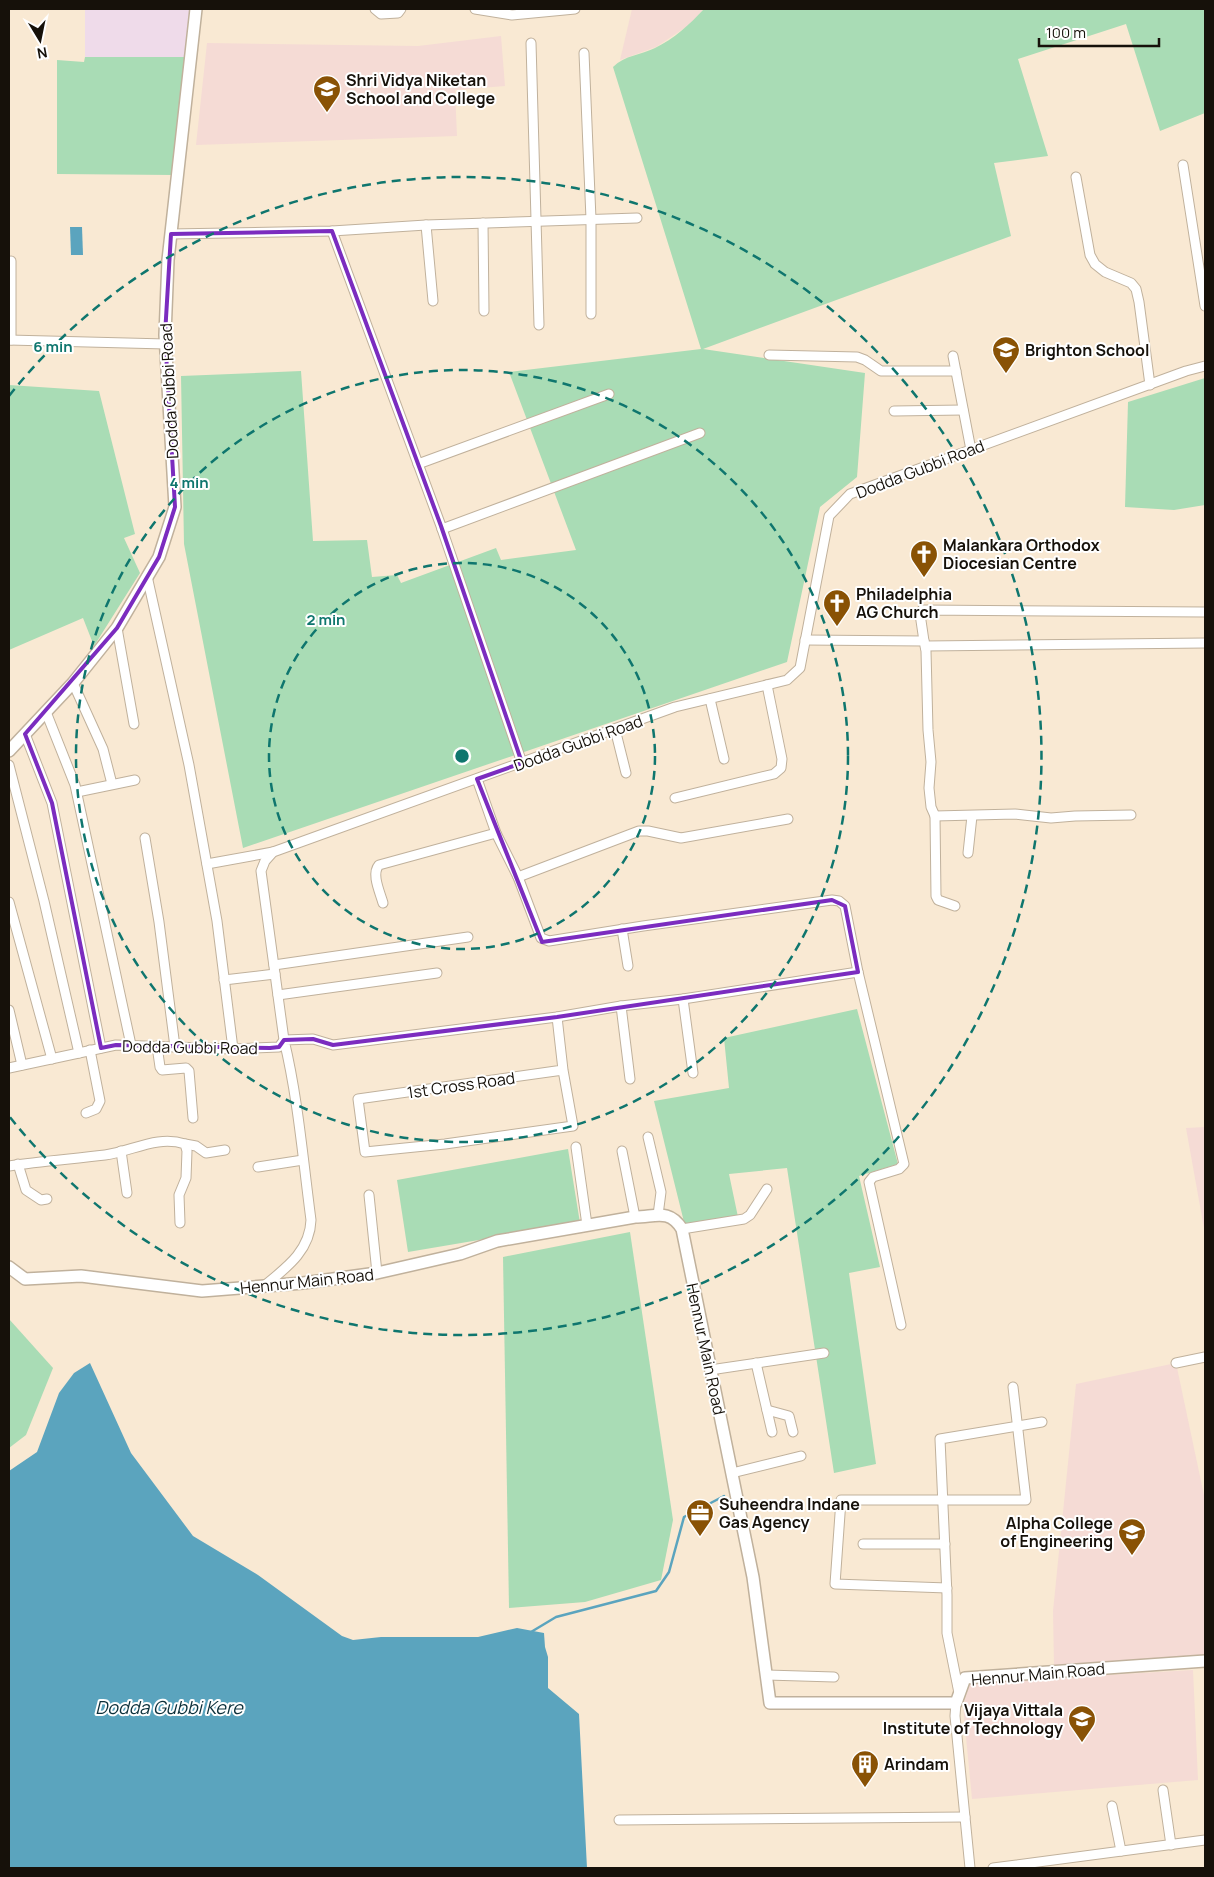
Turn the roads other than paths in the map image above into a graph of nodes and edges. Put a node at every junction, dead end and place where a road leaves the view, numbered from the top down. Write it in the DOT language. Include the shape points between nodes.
graph roads {
  1 [pos="196,9"];
  2 [pos="375,9"];
  3 [pos="401,9"];
  4 [pos="475,9"];
  5 [pos="569,9"];
  6 [pos="513,12"];
  7 [pos="531,43"];
  8 [pos="584,53"];
  9 [pos="1183,166"];
  10 [pos="1076,177"];
  11 [pos="637,218"];
  12 [pos="591,219"];
  13 [pos="537,221"];
  14 [pos="483,223"];
  15 [pos="426,225"];
  16 [pos="332,231"];
  17 [pos="171,234"];
  18 [pos="1202,259"];
  19 [pos="11,260"];
  20 [pos="433,301"];
  21 [pos="1205,306"];
  22 [pos="484,311"];
  23 [pos="592,314"];
  24 [pos="539,325"];
  25 [pos="10,340"];
  26 [pos="166,344"];
  27 [pos="769,355"];
  28 [pos="953,356"];
  29 [pos="1205,366"];
  30 [pos="956,371"];
  31 [pos="1150,384"];
  32 [pos="609,394"];
  33 [pos="963,410"];
  34 [pos="894,411"];
  35 [pos="700,434"];
  36 [pos="971,450"];
  37 [pos="418,464"];
  38 [pos="442,528"];
  39 [pos="146,576"];
  40 [pos="1205,612"];
  41 [pos="117,628"];
  42 [pos="805,640"];
  43 [pos="925,643"];
  44 [pos="1205,643"];
  45 [pos="73,683"];
  46 [pos="767,685"];
  47 [pos="710,699"];
  48 [pos="46,712"];
  49 [pos="134,724"];
  50 [pos="615,729"];
  51 [pos="25,734"];
  52 [pos="9,751"];
  53 [pos="724,759"];
  54 [pos="522,763"];
  55 [pos="9,766"];
  56 [pos="626,773"];
  57 [pos="477,779"];
  58 [pos="135,780"];
  59 [pos="112,784"];
  60 [pos="76,792"];
  61 [pos="675,798"];
  62 [pos="934,816"];
  63 [pos="972,816"];
  64 [pos="1131,816"];
  65 [pos="788,819"];
  66 [pos="496,833"];
  67 [pos="145,838"];
  68 [pos="272,852"];
  69 [pos="968,853"];
  70 [pos="207,864"];
  71 [pos="518,877"];
  72 [pos="9,902"];
  73 [pos="383,903"];
  74 [pos="955,906"];
  75 [pos="622,929"];
  76 [pos="468,937"];
  77 [pos="628,966"];
  78 [pos="274,969"];
  79 [pos="858,972"];
  80 [pos="436,973"];
  81 [pos="224,980"];
  82 [pos="278,995"];
  83 [pos="683,999"];
  84 [pos="621,1006"];
  85 [pos="9,1010"];
  86 [pos="557,1017"];
  87 [pos="284,1040"];
  88 [pos="131,1045"];
  89 [pos="157,1046"];
  90 [pos="175,1047"];
  91 [pos="102,1048"];
  92 [pos="233,1049"];
  93 [pos="90,1050"];
  94 [pos="79,1053"];
  95 [pos="52,1059"];
  96 [pos="22,1065"];
  97 [pos="9,1068"];
  98 [pos="563,1070"];
  99 [pos="693,1073"];
  100 [pos="630,1079"];
  101 [pos="86,1113"];
  102 [pos="193,1118"];
  103 [pos="648,1137"];
  104 [pos="185,1144"];
  105 [pos="576,1147"];
  106 [pos="225,1150"];
  107 [pos="121,1151"];
  108 [pos="622,1151"];
  109 [pos="303,1160"];
  110 [pos="13,1165"];
  111 [pos="258,1167"];
  112 [pos="767,1189"];
  113 [pos="127,1194"];
  114 [pos="369,1195"];
  115 [pos="47,1199"];
  116 [pos="658,1215"];
  117 [pos="635,1217"];
  118 [pos="180,1223"];
  119 [pos="587,1225"];
  120 [pos="682,1229"];
  121 [pos="9,1267"];
  122 [pos="377,1274"];
  123 [pos="264,1286"];
  124 [pos="901,1325"];
  125 [pos="824,1353"];
  126 [pos="1205,1356"];
  127 [pos="756,1363"];
  128 [pos="1176,1363"];
  129 [pos="710,1370"];
  130 [pos="1014,1387"];
  131 [pos="767,1410"];
  132 [pos="1042,1422"];
  133 [pos="1018,1426"];
  134 [pos="772,1432"];
  135 [pos="794,1432"];
  136 [pos="802,1456"];
  137 [pos="732,1472"];
  138 [pos="942,1501"];
  139 [pos="863,1544"];
  140 [pos="944,1544"];
  141 [pos="947,1588"];
  142 [pos="1205,1661"];
  143 [pos="767,1675"];
  144 [pos="834,1677"];
  145 [pos="958,1698"];
  146 [pos="1163,1790"];
  147 [pos="1112,1806"];
  148 [pos="965,1817"];
  149 [pos="619,1820"];
  150 [pos="1205,1840"];
  151 [pos="1172,1845"];
  152 [pos="1121,1851"];
  153 [pos="970,1868"];
  154 [pos="993,1868"];
  1 -- 17 [label="main road, Dodda Gubbi Road"];
  2 -- 3 [label="street" via="380,14 391,15"];
  4 -- 6 [label="street"];
  5 -- 6 [label="street"];
  7 -- 13 [label="street"];
  8 -- 12 [label="street"];
  9 -- 18 [label="street"];
  10 -- 31 [label="street" via="1090,255 1105,272 1131,283 1136,290"];
  11 -- 12 [label="street"];
  12 -- 13 [label="street"];
  12 -- 23 [label="street"];
  13 -- 14 [label="street"];
  13 -- 24 [label="street"];
  14 -- 15 [label="street"];
  14 -- 22 [label="street"];
  15 -- 16 [label="street"];
  15 -- 20 [label="street"];
  16 -- 17 [label="street"];
  16 -- 37 [label="street"];
  17 -- 26 [label="main road, Dodda Gubbi Road"];
  18 -- 21 [label="street"];
  19 -- 25 [label="street"];
  25 -- 26 [label="street"];
  26 -- 39 [label="main road, Dodda Gubbi Road" via="175,507 159,557"];
  27 -- 30 [label="street" via="857,357 881,372"];
  28 -- 30 [label="street"];
  29 -- 31 [label="street, Dodda Gubbi Road"];
  30 -- 33 [label="street"];
  31 -- 36 [label="street, Dodda Gubbi Road"];
  32 -- 37 [label="street"];
  33 -- 34 [label="street"];
  33 -- 36 [label="street"];
  35 -- 38 [label="street"];
  36 -- 42 [label="street, Dodda Gubbi Road" via="850,494 829,516"];
  37 -- 38 [label="street"];
  38 -- 54 [label="street"];
  39 -- 41 [label="main road, Dodda Gubbi Road"];
  39 -- 70 [label="street" via="189,765"];
  40 -- 43 [label="street" via="922,610"];
  41 -- 45 [label="main road, Dodda Gubbi Road"];
  41 -- 49 [label="street"];
  42 -- 43 [label="street"];
  42 -- 46 [label="street, Dodda Gubbi Road" via="800,668 787,680"];
  43 -- 44 [label="street"];
  43 -- 62 [label="street" via="931,762 929,788"];
  45 -- 48 [label="main road, Dodda Gubbi Road"];
  45 -- 59 [label="street" via="103,749"];
  46 -- 47 [label="street, Dodda Gubbi Road"];
  46 -- 61 [label="street" via="781,768 774,774"];
  47 -- 50 [label="street, Dodda Gubbi Road" via="675,707"];
  47 -- 53 [label="street"];
  48 -- 51 [label="main road, Dodda Gubbi Road"];
  48 -- 60 [label="street"];
  50 -- 54 [label="street, Dodda Gubbi Road"];
  50 -- 56 [label="street"];
  51 -- 52 [label="main road, Dodda Gubbi Road"];
  51 -- 91 [label="street" via="52,803"];
  54 -- 57 [label="street, Dodda Gubbi Road"];
  55 -- 94 [label="street"];
  57 -- 66 [label="street"];
  57 -- 68 [label="street, Dodda Gubbi Road"];
  58 -- 59 [label="street"];
  59 -- 60 [label="street"];
  60 -- 88 [label="street"];
  62 -- 63 [label="street"];
  62 -- 74 [label="street" via="936,896 941,902"];
  63 -- 64 [label="street"];
  63 -- 69 [label="street"];
  65 -- 71 [label="street" via="681,838 639,831"];
  66 -- 71 [label="street"];
  66 -- 73 [label="street" via="379,865 375,875"];
  67 -- 90 [label="street"];
  68 -- 70 [label="street, Dodda Gubbi Road"];
  68 -- 78 [label="street" via="261,871"];
  70 -- 81 [label="street"];
  71 -- 75 [label="street" via="544,940"];
  72 -- 95 [label="street"];
  75 -- 77 [label="street"];
  75 -- 79 [label="street" via="839,901 844,906"];
  76 -- 78 [label="street"];
  78 -- 81 [label="street"];
  78 -- 82 [label="street"];
  79 -- 83 [label="street"];
  79 -- 124 [label="street" via="904,1164 899,1169 873,1176 869,1182"];
  80 -- 82 [label="street"];
  81 -- 92 [label="street"];
  82 -- 87 [label="street"];
  83 -- 84 [label="street"];
  83 -- 99 [label="street"];
  84 -- 86 [label="street"];
  84 -- 100 [label="street"];
  85 -- 96 [label="street"];
  86 -- 87 [label="street" via="333,1045 313,1038"];
  86 -- 98 [label="street"];
  87 -- 92 [label="street, Dodda Gubbi Road" via="279,1047"];
  87 -- 109 [label="street"];
  88 -- 89 [label="street, Dodda Gubbi Road"];
  88 -- 91 [label="street, Dodda Gubbi Road"];
  89 -- 90 [label="street, Dodda Gubbi Road"];
  89 -- 102 [label="street" via="162,1070 186,1068 189,1071"];
  90 -- 92 [label="street, Dodda Gubbi Road"];
  91 -- 93 [label="street, Dodda Gubbi Road"];
  93 -- 94 [label="street, Dodda Gubbi Road"];
  93 -- 101 [label="street" via="100,1100 96,1109"];
  94 -- 95 [label="street, Dodda Gubbi Road"];
  95 -- 96 [label="street, Dodda Gubbi Road"];
  96 -- 97 [label="street, Dodda Gubbi Road"];
  98 -- 98 [label="street, 1st Cross Road" via="573,1126 365,1152 358,1099"];
  103 -- 116 [label="street" via="661,1192"];
  104 -- 106 [label="street" via="206,1153"];
  104 -- 107 [label="street" via="173,1140 154,1142"];
  104 -- 118 [label="street" via="186,1178 179,1195"];
  105 -- 119 [label="street"];
  107 -- 110 [label="street"];
  107 -- 113 [label="street"];
  108 -- 117 [label="street"];
  109 -- 111 [label="street"];
  109 -- 123 [label="street" via="311,1220 307,1242 295,1258"];
  110 -- 115 [label="street" via="26,1190 40,1200"];
  112 -- 120 [label="street" via="744,1219"];
  114 -- 122 [label="street"];
  116 -- 117 [label="main road, Hennur Main Road"];
  116 -- 120 [label="main road" via="676,1220"];
  117 -- 119 [label="main road, Hennur Main Road"];
  119 -- 122 [label="main road, Hennur Main Road" via="497,1241 460,1254"];
  120 -- 129 [label="main road, Hennur Main Road"];
  121 -- 123 [label="main road, Hennur Main Road" via="25,1279 81,1276 202,1291"];
  122 -- 123 [label="main road, Hennur Main Road"];
  125 -- 127 [label="street"];
  126 -- 128 [label="street"];
  127 -- 129 [label="street"];
  127 -- 131 [label="street"];
  129 -- 137 [label="main road, Hennur Main Road"];
  130 -- 133 [label="street"];
  131 -- 134 [label="street"];
  131 -- 135 [label="street" via="789,1416"];
  132 -- 133 [label="street"];
  133 -- 138 [label="street" via="940,1439"];
  133 -- 138 [label="street" via="1026,1500"];
  136 -- 137 [label="street"];
  137 -- 143 [label="main road, Hennur Main Road" via="753,1577"];
  138 -- 140 [label="street"];
  138 -- 141 [label="street" via="841,1500 835,1584"];
  139 -- 140 [label="street"];
  140 -- 141 [label="street"];
  141 -- 145 [label="street" via="946,1633"];
  142 -- 145 [label="main road, Hennur Main Road" via="965,1678"];
  143 -- 144 [label="street"];
  143 -- 145 [label="main road, Hennur Main Road" via="770,1703"];
  145 -- 148 [label="street" via="955,1716"];
  146 -- 151 [label="street"];
  147 -- 152 [label="street"];
  148 -- 149 [label="street"];
  148 -- 153 [label="street"];
  150 -- 151 [label="street"];
  151 -- 152 [label="street"];
  152 -- 154 [label="street"];
}
